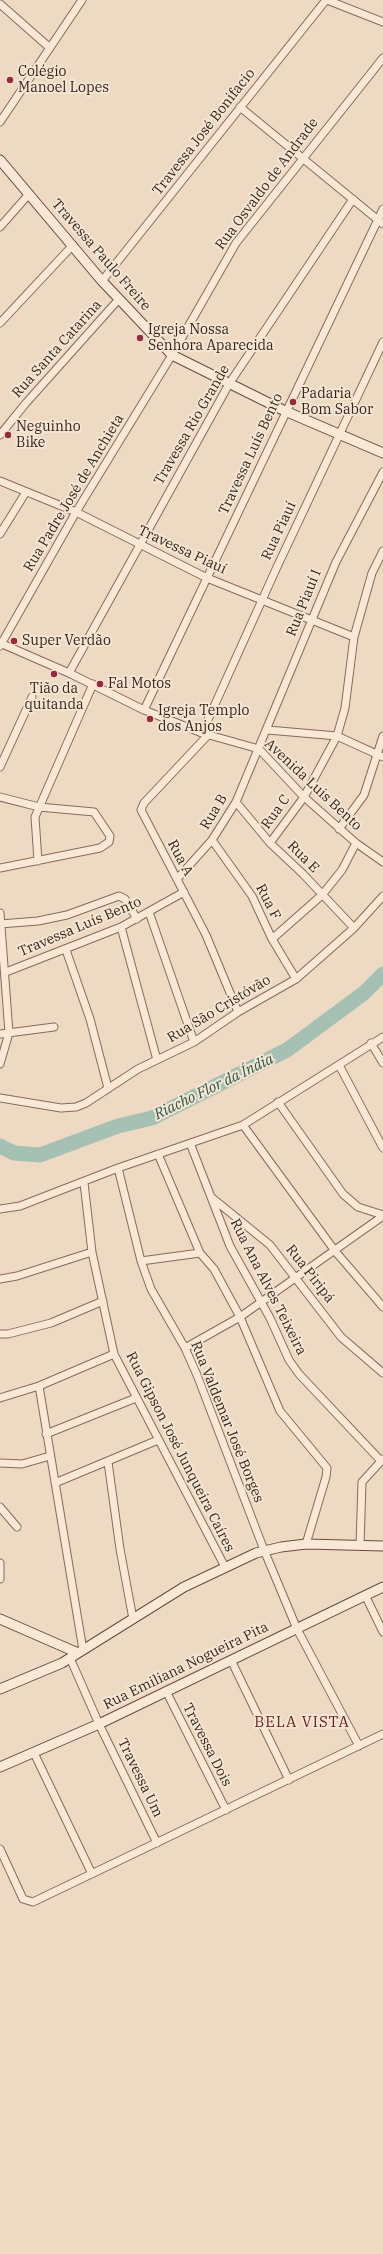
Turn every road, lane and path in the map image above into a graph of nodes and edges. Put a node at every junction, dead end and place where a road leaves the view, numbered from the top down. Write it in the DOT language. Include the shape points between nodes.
graph roads {
  1 [pos="82,0"];
  2 [pos="327,0"];
  3 [pos="0,4"];
  4 [pos="383,22"];
  5 [pos="50,48"];
  6 [pos="383,58"];
  7 [pos="240,107"];
  8 [pos="0,122"];
  9 [pos="302,158"];
  10 [pos="0,160"];
  11 [pos="29,194"];
  12 [pos="353,199"];
  13 [pos="383,209"];
  14 [pos="380,222"];
  15 [pos="0,227"];
  16 [pos="73,244"];
  17 [pos="102,281"];
  18 [pos="119,300"];
  19 [pos="0,323"];
  20 [pos="383,342"];
  21 [pos="172,355"];
  22 [pos="229,384"];
  23 [pos="285,411"];
  24 [pos="338,434"];
  25 [pos="0,435"];
  26 [pos="383,453"];
  27 [pos="383,472"];
  28 [pos="0,481"];
  29 [pos="26,492"];
  30 [pos="76,512"];
  31 [pos="0,534"];
  32 [pos="140,545"];
  33 [pos="382,553"];
  34 [pos="208,578"];
  35 [pos="262,600"];
  36 [pos="311,620"];
  37 [pos="354,637"];
  38 [pos="0,644"];
  39 [pos="69,673"];
  40 [pos="93,684"];
  41 [pos="32,697"];
  42 [pos="144,710"];
  43 [pos="268,730"];
  44 [pos="205,734"];
  45 [pos="337,736"];
  46 [pos="383,736"];
  47 [pos="259,749"];
  48 [pos="380,756"];
  49 [pos="0,767"];
  50 [pos="0,797"];
  51 [pos="304,797"];
  52 [pos="236,802"];
  53 [pos="39,807"];
  54 [pos="339,829"];
  55 [pos="212,840"];
  56 [pos="270,843"];
  57 [pos="356,843"];
  58 [pos="38,861"];
  59 [pos="383,862"];
  60 [pos="0,868"];
  61 [pos="177,879"];
  62 [pos="184,892"];
  63 [pos="322,895"];
  64 [pos="383,896"];
  65 [pos="150,912"];
  66 [pos="0,914"];
  67 [pos="137,919"];
  68 [pos="0,924"];
  69 [pos="121,927"];
  70 [pos="354,928"];
  71 [pos="272,940"];
  72 [pos="66,950"];
  73 [pos="6,972"];
  74 [pos="296,979"];
  75 [pos="238,1012"];
  76 [pos="54,1027"];
  77 [pos="9,1033"];
  78 [pos="0,1034"];
  79 [pos="383,1037"];
  80 [pos="194,1042"];
  81 [pos="371,1044"];
  82 [pos="157,1060"];
  83 [pos="383,1063"];
  84 [pos="0,1064"];
  85 [pos="339,1065"];
  86 [pos="108,1088"];
  87 [pos="0,1098"];
  88 [pos="278,1102"];
  89 [pos="243,1125"];
  90 [pos="190,1143"];
  91 [pos="383,1148"];
  92 [pos="158,1154"];
  93 [pos="118,1168"];
  94 [pos="84,1183"];
  95 [pos="211,1197"];
  96 [pos="0,1209"];
  97 [pos="383,1216"];
  98 [pos="335,1251"];
  99 [pos="92,1252"];
  100 [pos="200,1253"];
  101 [pos="141,1260"];
  102 [pos="296,1277"];
  103 [pos="0,1279"];
  104 [pos="103,1301"];
  105 [pos="261,1302"];
  106 [pos="383,1307"];
  107 [pos="240,1317"];
  108 [pos="0,1334"];
  109 [pos="185,1348"];
  110 [pos="114,1354"];
  111 [pos="383,1373"];
  112 [pos="39,1386"];
  113 [pos="0,1398"];
  114 [pos="136,1398"];
  115 [pos="46,1434"];
  116 [pos="158,1440"];
  117 [pos="50,1456"];
  118 [pos="382,1460"];
  119 [pos="108,1462"];
  120 [pos="0,1463"];
  121 [pos="55,1483"];
  122 [pos="0,1507"];
  123 [pos="16,1527"];
  124 [pos="306,1544"];
  125 [pos="360,1546"];
  126 [pos="383,1546"];
  127 [pos="264,1550"];
  128 [pos="0,1563"];
  129 [pos="225,1567"];
  130 [pos="0,1579"];
  131 [pos="383,1587"];
  132 [pos="365,1595"];
  133 [pos="0,1619"];
  134 [pos="133,1619"];
  135 [pos="297,1629"];
  136 [pos="383,1632"];
  137 [pos="77,1654"];
  138 [pos="231,1660"];
  139 [pos="0,1689"];
  140 [pos="166,1691"];
  141 [pos="99,1724"];
  142 [pos="383,1734"];
  143 [pos="359,1746"];
  144 [pos="34,1753"];
  145 [pos="0,1767"];
  146 [pos="289,1780"];
  147 [pos="226,1810"];
  148 [pos="157,1843"];
  149 [pos="0,1849"];
  150 [pos="92,1874"];
  1 -- 5 [label="street"];
  2 -- 4 [label="street"];
  2 -- 7 [label="street, Travessa José Bonifacio"];
  3 -- 5 [label="street"];
  5 -- 8 [label="street"];
  6 -- 9 [label="street, Rua Osvaldo de Andrade"];
  7 -- 9 [label="street"];
  7 -- 17 [label="street, Travessa José Bonifacio"];
  9 -- 12 [label="street"];
  9 -- 21 [label="street, Rua Osvaldo de Andrade" via="236,243"];
  10 -- 11 [label="street, Travessa Paulo Freire"];
  11 -- 15 [label="street"];
  11 -- 16 [label="street, Travessa Paulo Freire"];
  12 -- 14 [label="street"];
  12 -- 22 [label="street, Travessa Rio Grande"];
  13 -- 14 [label="street, Travessa Luís Bento"];
  14 -- 23 [label="street, Travessa Luís Bento"];
  16 -- 17 [label="street, Travessa Paulo Freire"];
  16 -- 19 [label="street"];
  17 -- 18 [label="street, Travessa Paulo Freire"];
  18 -- 21 [label="street, Travessa Paulo Freire"];
  18 -- 25 [label="street, Rua Santa Catarina"];
  20 -- 24 [label="street, Rua Piauí"];
  21 -- 22 [label="street, Travessa Paulo Freire"];
  21 -- 30 [label="street, Rua Padre José de Anchieta"];
  22 -- 23 [label="street, Travessa Paulo Freire"];
  22 -- 32 [label="street, Travessa Rio Grande"];
  23 -- 24 [label="street, Travessa Paulo Freire"];
  23 -- 34 [label="street, Travessa Luís Bento"];
  24 -- 26 [label="street, Travessa Paulo Freire"];
  24 -- 35 [label="street, Rua Piauí"];
  27 -- 36 [label="street, Rua Piauí I" via="336,562"];
  28 -- 29 [label="street, Travessa Piauí"];
  29 -- 30 [label="street, Travessa Piauí"];
  29 -- 31 [label="street"];
  30 -- 32 [label="street, Travessa Piauí"];
  30 -- 38 [label="street, Rua Padre José de Anchieta"];
  32 -- 34 [label="street, Travessa Piauí"];
  32 -- 39 [label="street, Travessa Rio Grande"];
  33 -- 37 [label="street, Rua C" via="372,573"];
  34 -- 35 [label="street, Travessa Piauí"];
  34 -- 42 [label="street, Travessa Luís Bento"];
  35 -- 36 [label="street, Travessa Piauí"];
  35 -- 44 [label="street, Rua Piauí"];
  36 -- 37 [label="street, Travessa Piauí"];
  36 -- 43 [label="street, Rua Piauí I"];
  37 -- 45 [label="street, Rua C" via="345,708"];
  38 -- 39 [label="street, Avenida Luis Bento"];
  39 -- 40 [label="street, Avenida Luis Bento"];
  40 -- 42 [label="street, Avenida Luis Bento"];
  40 -- 53 [label="street"];
  41 -- 49 [label="street"];
  42 -- 44 [label="street, Avenida Luis Bento"];
  43 -- 45 [label="street"];
  43 -- 47 [label="street, Rua Piauí I"];
  44 -- 47 [label="street, Avenida Luis Bento"];
  44 -- 61 [label="street, Rua A" via="141,808"];
  45 -- 48 [label="street"];
  45 -- 51 [label="street, Rua C"];
  46 -- 48 [label="street"];
  47 -- 51 [label="street, Avenida Luis Bento"];
  47 -- 52 [label="street, Rua B"];
  48 -- 54 [label="street" via="364,795"];
  50 -- 53 [label="street"];
  51 -- 54 [label="street, Avenida Luis Bento"];
  51 -- 56 [label="street, Rua C"];
  52 -- 55 [label="street, Rua B"];
  52 -- 56 [label="street, Rua E"];
  53 -- 58 [label="street" via="35,817"];
  53 -- 58 [label="street" via="94,812 110,836 109,842 100,848"];
  54 -- 57 [label="street, Avenida Luis Bento"];
  55 -- 61 [label="street, Rua B"];
  55 -- 71 [label="street, Rua F" via="252,896"];
  56 -- 63 [label="street, Rua E"];
  57 -- 59 [label="street, Avenida Luis Bento"];
  57 -- 63 [label="street" via="342,870"];
  58 -- 60 [label="street"];
  61 -- 62 [label="street, Rua A"];
  62 -- 65 [label="street, Travessa Luís Bento"];
  62 -- 75 [label="street, Rua A" via="212,946"];
  63 -- 70 [label="street, Rua E"];
  63 -- 71 [label="street"];
  64 -- 70 [label="street, Rua São Cristóvão"];
  65 -- 67 [label="street, Travessa Luís Bento"];
  65 -- 80 [label="street"];
  66 -- 68 [label="street"];
  67 -- 68 [label="street" via="125,899 119,896 67,915 38,921"];
  67 -- 69 [label="street, Travessa Luís Bento"];
  68 -- 73 [label="street"];
  69 -- 72 [label="street, Travessa Luís Bento"];
  69 -- 82 [label="street"];
  70 -- 74 [label="street, Rua São Cristóvão"];
  71 -- 74 [label="street, Rua F"];
  72 -- 73 [label="street, Travessa Luís Bento"];
  72 -- 86 [label="street" via="90,1019"];
  73 -- 77 [label="street"];
  74 -- 75 [label="street, Rua São Cristóvão"];
  75 -- 80 [label="street, Rua São Cristóvão"];
  76 -- 77 [label="street"];
  77 -- 78 [label="street"];
  77 -- 84 [label="street"];
  79 -- 81 [label="street"];
  80 -- 82 [label="street, Rua São Cristóvão"];
  81 -- 83 [label="street"];
  81 -- 85 [label="street"];
  82 -- 86 [label="street, Rua São Cristóvão"];
  85 -- 88 [label="street"];
  85 -- 91 [label="street"];
  86 -- 87 [label="street, Rua São Cristóvão" via="86,1103 69,1107"];
  88 -- 89 [label="street"];
  88 -- 97 [label="street" via="343,1194 358,1207"];
  89 -- 90 [label="street"];
  89 -- 98 [label="street"];
  90 -- 92 [label="street"];
  90 -- 95 [label="street, Rua Ana Alves Teixeira"];
  92 -- 93 [label="street"];
  92 -- 100 [label="street"];
  93 -- 94 [label="street"];
  93 -- 101 [label="street, Rua Valdemar José Borges"];
  94 -- 96 [label="street" via="20,1206"];
  94 -- 99 [label="street, Rua Gipson José Junqueira Caíres"];
  95 -- 102 [label="street, Rua Piripá" via="270,1245"];
  95 -- 105 [label="street, Rua Ana Alves Teixeira" via="230,1246"];
  97 -- 98 [label="street"];
  98 -- 102 [label="street"];
  98 -- 106 [label="street"];
  99 -- 103 [label="street"];
  99 -- 104 [label="street, Rua Gipson José Junqueira Caíres"];
  100 -- 101 [label="street"];
  100 -- 107 [label="street" via="214,1269"];
  101 -- 109 [label="street, Rua Valdemar José Borges" via="151,1288"];
  102 -- 105 [label="street"];
  102 -- 111 [label="street, Rua Piripá" via="341,1337"];
  104 -- 108 [label="street" via="51,1323"];
  104 -- 110 [label="street, Rua Gipson José Junqueira Caíres"];
  105 -- 107 [label="street"];
  105 -- 118 [label="street, Rua Ana Alves Teixeira" via="294,1367"];
  107 -- 109 [label="street"];
  107 -- 124 [label="street" via="280,1411 327,1468"];
  109 -- 127 [label="street, Rua Valdemar José Borges"];
  110 -- 112 [label="street"];
  110 -- 114 [label="street, Rua Gipson José Junqueira Caíres"];
  112 -- 113 [label="street"];
  112 -- 115 [label="street, Travessa Um"];
  114 -- 115 [label="street"];
  114 -- 116 [label="street, Rua Gipson José Junqueira Caíres"];
  115 -- 117 [label="street, Travessa Um"];
  116 -- 119 [label="street"];
  116 -- 129 [label="street, Rua Gipson José Junqueira Caíres"];
  117 -- 120 [label="street" via="22,1464"];
  117 -- 121 [label="street, Travessa Um"];
  118 -- 125 [label="street" via="362,1482"];
  119 -- 121 [label="street"];
  119 -- 134 [label="street"];
  121 -- 137 [label="street, Travessa Um"];
  122 -- 123 [label="street"];
  124 -- 125 [label="street"];
  124 -- 127 [label="street"];
  125 -- 126 [label="street"];
  127 -- 129 [label="street"];
  127 -- 135 [label="street, Rua Valdemar José Borges"];
  128 -- 130 [label="street"];
  129 -- 134 [label="street" via="184,1587"];
  131 -- 132 [label="street, Rua Emiliana Nogueira Pita"];
  132 -- 135 [label="street, Rua Emiliana Nogueira Pita"];
  132 -- 136 [label="street"];
  133 -- 137 [label="street"];
  134 -- 137 [label="street"];
  135 -- 138 [label="street, Rua Emiliana Nogueira Pita"];
  135 -- 143 [label="street, Rua Valdemar José Borges"];
  137 -- 139 [label="street" via="51,1669"];
  137 -- 141 [label="street, Travessa Um"];
  138 -- 140 [label="street, Rua Emiliana Nogueira Pita"];
  138 -- 146 [label="street"];
  140 -- 141 [label="street, Rua Emiliana Nogueira Pita"];
  140 -- 147 [label="street, Travessa Dois"];
  141 -- 144 [label="street, Rua Emiliana Nogueira Pita"];
  141 -- 148 [label="street, Travessa Um"];
  142 -- 143 [label="street"];
  143 -- 146 [label="street"];
  144 -- 145 [label="street, Rua Emiliana Nogueira Pita"];
  144 -- 150 [label="street"];
  146 -- 147 [label="street"];
  147 -- 148 [label="street"];
  148 -- 150 [label="street"];
  149 -- 150 [label="street" via="22,1899 33,1902"];
}
